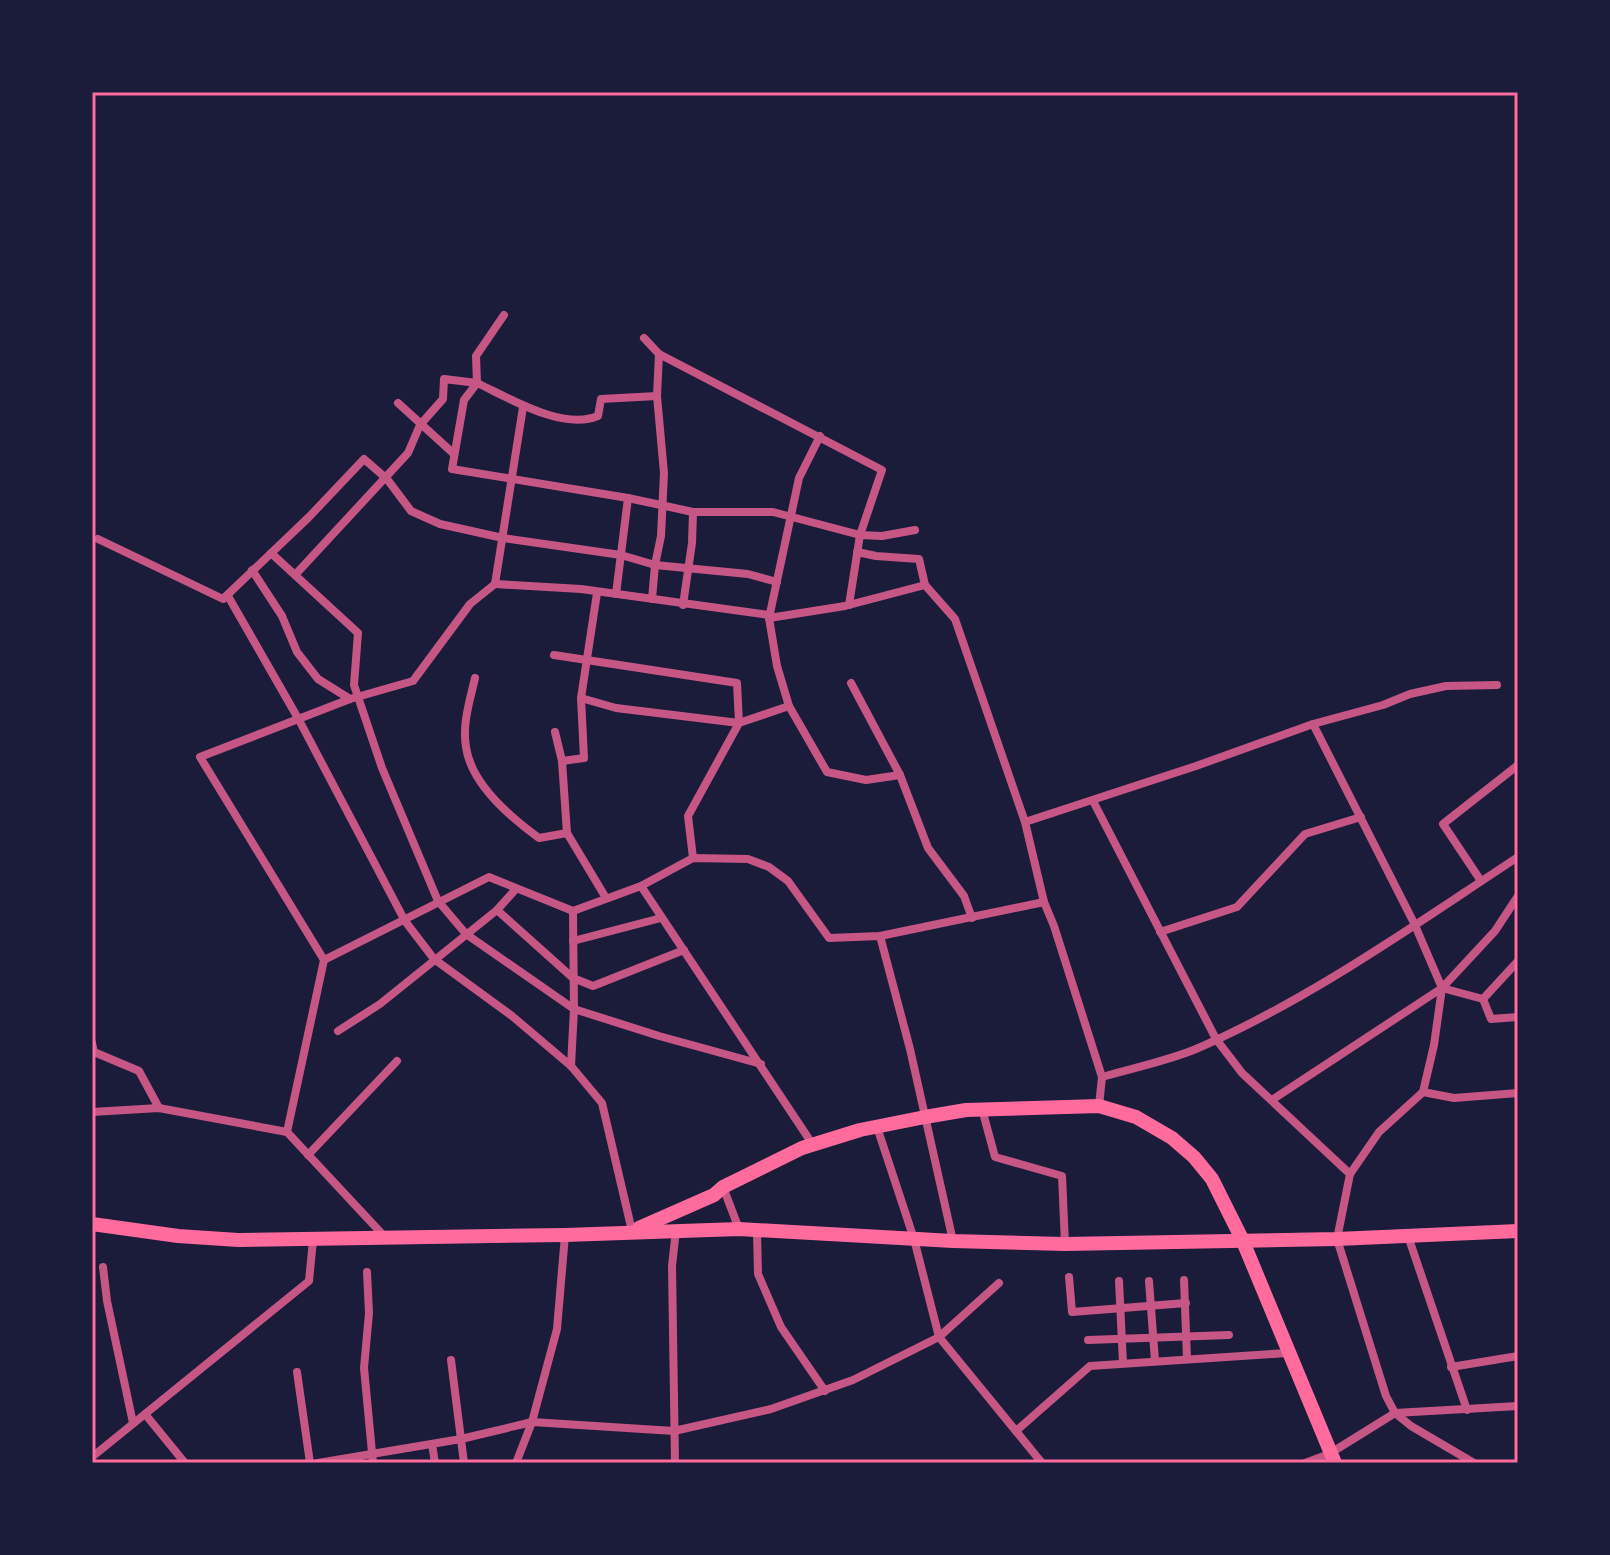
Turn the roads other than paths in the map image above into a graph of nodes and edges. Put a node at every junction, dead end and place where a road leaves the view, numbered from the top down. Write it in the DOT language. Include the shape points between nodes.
graph roads {
  1 [pos="504,315"];
  2 [pos="644,338"];
  3 [pos="659,354"];
  4 [pos="477,383"];
  5 [pos="657,396"];
  6 [pos="398,403"];
  7 [pos="523,407"];
  8 [pos="420,425"];
  9 [pos="820,436"];
  10 [pos="454,454"];
  11 [pos="384,477"];
  12 [pos="513,480"];
  13 [pos="628,498"];
  14 [pos="663,506"];
  15 [pos="693,512"];
  16 [pos="789,517"];
  17 [pos="915,530"];
  18 [pos="860,535"];
  19 [pos="503,538"];
  20 [pos="98,539"];
  21 [pos="857,552"];
  22 [pos="271,553"];
  23 [pos="621,555"];
  24 [pos="655,565"];
  25 [pos="689,569"];
  26 [pos="252,570"];
  27 [pos="295,575"];
  28 [pos="777,582"];
  29 [pos="495,584"];
  30 [pos="925,585"];
  31 [pos="597,593"];
  32 [pos="616,594"];
  33 [pos="228,596"];
  34 [pos="652,599"];
  35 [pos="683,605"];
  36 [pos="849,605"];
  37 [pos="769,618"];
  38 [pos="554,655"];
  39 [pos="586,658"];
  40 [pos="475,678"];
  41 [pos="851,683"];
  42 [pos="1497,685"];
  43 [pos="581,698"];
  44 [pos="354,699"];
  45 [pos="789,706"];
  46 [pos="299,720"];
  47 [pos="739,723"];
  48 [pos="1313,724"];
  49 [pos="555,732"];
  50 [pos="562,761"];
  51 [pos="1518,765"];
  52 [pos="900,775"];
  53 [pos="1093,801"];
  54 [pos="1361,817"];
  55 [pos="1025,822"];
  56 [pos="567,833"];
  57 [pos="1518,857"];
  58 [pos="693,858"];
  59 [pos="1481,881"];
  60 [pos="641,886"];
  61 [pos="515,890"];
  62 [pos="1518,896"];
  63 [pos="606,898"];
  64 [pos="438,901"];
  65 [pos="1044,902"];
  66 [pos="497,910"];
  67 [pos="573,911"];
  68 [pos="661,918"];
  69 [pos="972,918"];
  70 [pos="405,921"];
  71 [pos="1414,923"];
  72 [pos="1160,932"];
  73 [pos="466,934"];
  74 [pos="880,936"];
  75 [pos="573,941"];
  76 [pos="684,950"];
  77 [pos="434,959"];
  78 [pos="324,960"];
  79 [pos="1518,961"];
  80 [pos="573,978"];
  81 [pos="1442,988"];
  82 [pos="1483,999"];
  83 [pos="574,1009"];
  84 [pos="1518,1017"];
  85 [pos="338,1031"];
  86 [pos="1216,1039"];
  87 [pos="92,1043"];
  88 [pos="397,1061"];
  89 [pos="761,1064"];
  90 [pos="571,1066"];
  91 [pos="1102,1077"];
  92 [pos="1423,1092"];
  93 [pos="1518,1093"];
  94 [pos="1272,1100"];
  95 [pos="1099,1106"];
  96 [pos="159,1108"];
  97 [pos="982,1109"];
  98 [pos="92,1112"];
  99 [pos="925,1117"];
  100 [pos="877,1127"];
  101 [pos="287,1132"];
  102 [pos="813,1145"];
  103 [pos="308,1155"];
  104 [pos="1350,1174"];
  105 [pos="723,1187"];
  106 [pos="92,1224"];
  107 [pos="739,1229"];
  108 [pos="676,1230"];
  109 [pos="632,1231"];
  110 [pos="757,1231"];
  111 [pos="1518,1231"];
  112 [pos="565,1235"];
  113 [pos="1408,1236"];
  114 [pos="384,1237"];
  115 [pos="914,1239"];
  116 [pos="1242,1239"];
  117 [pos="1337,1239"];
  118 [pos="313,1240"];
  119 [pos="953,1241"];
  120 [pos="1065,1244"];
  121 [pos="103,1267"];
  122 [pos="367,1272"];
  123 [pos="1069,1277"];
  124 [pos="1184,1280"];
  125 [pos="1119,1281"];
  126 [pos="1149,1281"];
  127 [pos="999,1283"];
  128 [pos="1186,1303"];
  129 [pos="1151,1306"];
  130 [pos="1120,1309"];
  131 [pos="1229,1335"];
  132 [pos="939,1337"];
  133 [pos="1187,1337"];
  134 [pos="1153,1338"];
  135 [pos="1122,1339"];
  136 [pos="1088,1340"];
  137 [pos="1287,1353"];
  138 [pos="1518,1356"];
  139 [pos="1187,1359"];
  140 [pos="451,1360"];
  141 [pos="1155,1361"];
  142 [pos="1123,1363"];
  143 [pos="1451,1367"];
  144 [pos="297,1372"];
  145 [pos="825,1391"];
  146 [pos="1518,1406"];
  147 [pos="1467,1410"];
  148 [pos="1395,1413"];
  149 [pos="145,1414"];
  150 [pos="532,1422"];
  151 [pos="133,1423"];
  152 [pos="674,1431"];
  153 [pos="1016,1431"];
  154 [pos="461,1439"];
  155 [pos="432,1444"];
  156 [pos="92,1457"];
  157 [pos="372,1459"];
  158 [pos="1332,1459"];
  159 [pos="185,1463"];
  160 [pos="310,1463"];
  161 [pos="318,1463"];
  162 [pos="435,1463"];
  163 [pos="464,1463"];
  164 [pos="516,1463"];
  165 [pos="675,1463"];
  166 [pos="1042,1463"];
  167 [pos="1305,1463"];
  168 [pos="1474,1463"];
  1 -- 4 [label="street" via="476,356"];
  2 -- 3 [label="street"];
  3 -- 5 [label="street"];
  3 -- 9 [label="street"];
  4 -- 7 [label="street"];
  4 -- 8 [label="street" via="444,379 443,399"];
  4 -- 10 [label="street" via="464,400"];
  5 -- 7 [label="street" via="601,399 598,416 585,422"];
  5 -- 14 [label="street"];
  6 -- 8 [label="street"];
  7 -- 12 [label="street"];
  8 -- 10 [label="street"];
  8 -- 11 [label="street" via="408,453"];
  9 -- 16 [label="street" via="799,478"];
  9 -- 18 [label="street" via="882,470"];
  10 -- 12 [label="street" via="452,469"];
  11 -- 19 [label="street" via="411,511 440,524"];
  11 -- 22 [label="street" via="364,459"];
  11 -- 27 [label="street"];
  12 -- 13 [label="street"];
  12 -- 19 [label="street"];
  13 -- 14 [label="street"];
  13 -- 23 [label="street"];
  14 -- 15 [label="street"];
  14 -- 24 [label="street"];
  15 -- 16 [label="street" via="773,512"];
  15 -- 25 [label="street"];
  16 -- 18 [label="street"];
  16 -- 28 [label="street"];
  17 -- 18 [label="street"];
  18 -- 21 [label="street"];
  19 -- 23 [label="street"];
  19 -- 29 [label="street"];
  20 -- 33 [label="street" via="223,599"];
  21 -- 30 [label="street" via="919,559"];
  21 -- 36 [label="street"];
  22 -- 26 [label="street"];
  22 -- 27 [label="street"];
  23 -- 24 [label="street"];
  23 -- 32 [label="street"];
  24 -- 25 [label="street"];
  24 -- 34 [label="street"];
  25 -- 28 [label="street"];
  25 -- 35 [label="street"];
  26 -- 33 [label="street"];
  26 -- 44 [label="street" via="318,679"];
  27 -- 44 [label="street" via="358,633"];
  28 -- 37 [label="street"];
  29 -- 31 [label="street"];
  29 -- 44 [label="street" via="470,604 413,681"];
  30 -- 36 [label="street"];
  30 -- 55 [label="street" via="955,619"];
  31 -- 32 [label="street"];
  31 -- 39 [label="street"];
  32 -- 34 [label="street"];
  33 -- 46 [label="street"];
  34 -- 35 [label="street"];
  35 -- 37 [label="street"];
  36 -- 37 [label="street"];
  37 -- 45 [label="street"];
  38 -- 39 [label="street"];
  39 -- 43 [label="street"];
  39 -- 47 [label="street" via="737,683"];
  40 -- 56 [label="street" via="466,748 477,778 539,838"];
  41 -- 52 [label="street"];
  42 -- 48 [label="street" via="1446,686"];
  43 -- 47 [label="street" via="616,708"];
  43 -- 50 [label="street" via="584,758"];
  44 -- 46 [label="street"];
  44 -- 64 [label="street"];
  45 -- 47 [label="street"];
  45 -- 52 [label="street" via="827,772 866,780"];
  46 -- 70 [label="street"];
  46 -- 78 [label="street" via="200,757"];
  47 -- 58 [label="street" via="688,816"];
  48 -- 53 [label="street"];
  48 -- 54 [label="street"];
  49 -- 50 [label="street"];
  50 -- 56 [label="street"];
  51 -- 59 [label="street" via="1443,824"];
  52 -- 69 [label="street" via="928,848 964,896"];
  53 -- 55 [label="street"];
  53 -- 72 [label="street"];
  54 -- 71 [label="street"];
  54 -- 72 [label="street" via="1305,834 1237,907"];
  55 -- 65 [label="street"];
  56 -- 63 [label="street"];
  57 -- 59 [label="street"];
  58 -- 60 [label="street"];
  58 -- 74 [label="street" via="748,859 769,867 788,881 829,938"];
  59 -- 71 [label="street"];
  60 -- 63 [label="street"];
  60 -- 68 [label="street"];
  61 -- 64 [label="street" via="489,877"];
  61 -- 66 [label="street"];
  61 -- 67 [label="street"];
  62 -- 81 [label="street" via="1495,931"];
  63 -- 67 [label="street"];
  64 -- 70 [label="street"];
  64 -- 73 [label="street"];
  65 -- 69 [label="street"];
  65 -- 91 [label="street"];
  66 -- 73 [label="street"];
  66 -- 80 [label="street"];
  67 -- 75 [label="street"];
  68 -- 75 [label="street"];
  68 -- 76 [label="street"];
  69 -- 74 [label="street"];
  70 -- 77 [label="street"];
  70 -- 78 [label="street"];
  71 -- 81 [label="street"];
  71 -- 86 [label="street" via="1342,972"];
  72 -- 86 [label="street"];
  73 -- 77 [label="street"];
  73 -- 83 [label="street"];
  74 -- 99 [label="street"];
  75 -- 80 [label="street"];
  76 -- 80 [label="street" via="593,986"];
  76 -- 89 [label="street"];
  77 -- 85 [label="street"];
  77 -- 90 [label="street"];
  78 -- 101 [label="street"];
  79 -- 82 [label="street"];
  80 -- 83 [label="street"];
  81 -- 82 [label="street"];
  81 -- 92 [label="street"];
  81 -- 94 [label="street"];
  82 -- 84 [label="street" via="1491,1019"];
  83 -- 89 [label="street"];
  83 -- 90 [label="street"];
  86 -- 91 [label="street"];
  86 -- 94 [label="street"];
  87 -- 96 [label="street" via="94,1052 139,1071"];
  88 -- 103 [label="street"];
  89 -- 102 [label="street"];
  90 -- 109 [label="street" via="602,1103"];
  91 -- 95 [label="street"];
  92 -- 93 [label="street" via="1454,1098"];
  92 -- 104 [label="street" via="1379,1132"];
  94 -- 104 [label="street"];
  95 -- 97 [label="main road"];
  95 -- 116 [label="main road" via="1136,1117 1194,1157 1212,1179"];
  96 -- 98 [label="street"];
  96 -- 101 [label="street"];
  97 -- 99 [label="main road"];
  97 -- 120 [label="street" via="995,1157 1062,1176"];
  99 -- 100 [label="main road"];
  99 -- 119 [label="street"];
  100 -- 102 [label="main road"];
  100 -- 115 [label="street"];
  101 -- 103 [label="street"];
  102 -- 105 [label="main road"];
  103 -- 114 [label="street"];
  104 -- 117 [label="street"];
  105 -- 107 [label="street"];
  105 -- 109 [label="main road"];
  106 -- 118 [label="main road" via="178,1236"];
  107 -- 108 [label="main road"];
  107 -- 110 [label="main road"];
  108 -- 109 [label="main road"];
  108 -- 152 [label="street"];
  109 -- 112 [label="main road"];
  110 -- 115 [label="main road"];
  110 -- 145 [label="street" via="758,1274 781,1327"];
  111 -- 113 [label="main road"];
  112 -- 114 [label="main road"];
  112 -- 150 [label="street" via="557,1329"];
  113 -- 117 [label="main road"];
  113 -- 143 [label="street"];
  114 -- 118 [label="main road"];
  115 -- 119 [label="main road"];
  115 -- 132 [label="street"];
  116 -- 117 [label="main road"];
  116 -- 120 [label="main road"];
  116 -- 137 [label="main road"];
  117 -- 148 [label="street"];
  118 -- 149 [label="street" via="309,1281"];
  119 -- 120 [label="main road"];
  121 -- 151 [label="street"];
  122 -- 157 [label="street" via="364,1368"];
  123 -- 130 [label="street" via="1072,1312"];
  124 -- 128 [label="street"];
  125 -- 130 [label="street"];
  126 -- 129 [label="street"];
  127 -- 132 [label="street"];
  128 -- 129 [label="street"];
  128 -- 133 [label="street"];
  129 -- 130 [label="street"];
  129 -- 134 [label="street"];
  130 -- 135 [label="street"];
  131 -- 133 [label="street"];
  132 -- 145 [label="street"];
  132 -- 153 [label="street"];
  133 -- 134 [label="street"];
  133 -- 139 [label="street"];
  134 -- 135 [label="street"];
  134 -- 141 [label="street"];
  135 -- 136 [label="street"];
  135 -- 142 [label="street"];
  137 -- 139 [label="street"];
  137 -- 158 [label="main road"];
  138 -- 143 [label="street"];
  139 -- 141 [label="street"];
  140 -- 154 [label="street"];
  141 -- 142 [label="street"];
  142 -- 153 [label="street" via="1090,1366"];
  143 -- 147 [label="street"];
  144 -- 160 [label="street"];
  145 -- 152 [label="street"];
  146 -- 147 [label="street"];
  147 -- 148 [label="street"];
  148 -- 158 [label="street"];
  148 -- 168 [label="street"];
  149 -- 151 [label="street"];
  149 -- 159 [label="street"];
  150 -- 152 [label="street"];
  150 -- 154 [label="street"];
  150 -- 164 [label="street"];
  151 -- 156 [label="street"];
  152 -- 165 [label="street"];
  153 -- 166 [label="street"];
  154 -- 155 [label="street"];
  154 -- 163 [label="street"];
  155 -- 157 [label="street"];
  155 -- 162 [label="street"];
  157 -- 161 [label="street"];
  158 -- 167 [label="street"];
}
